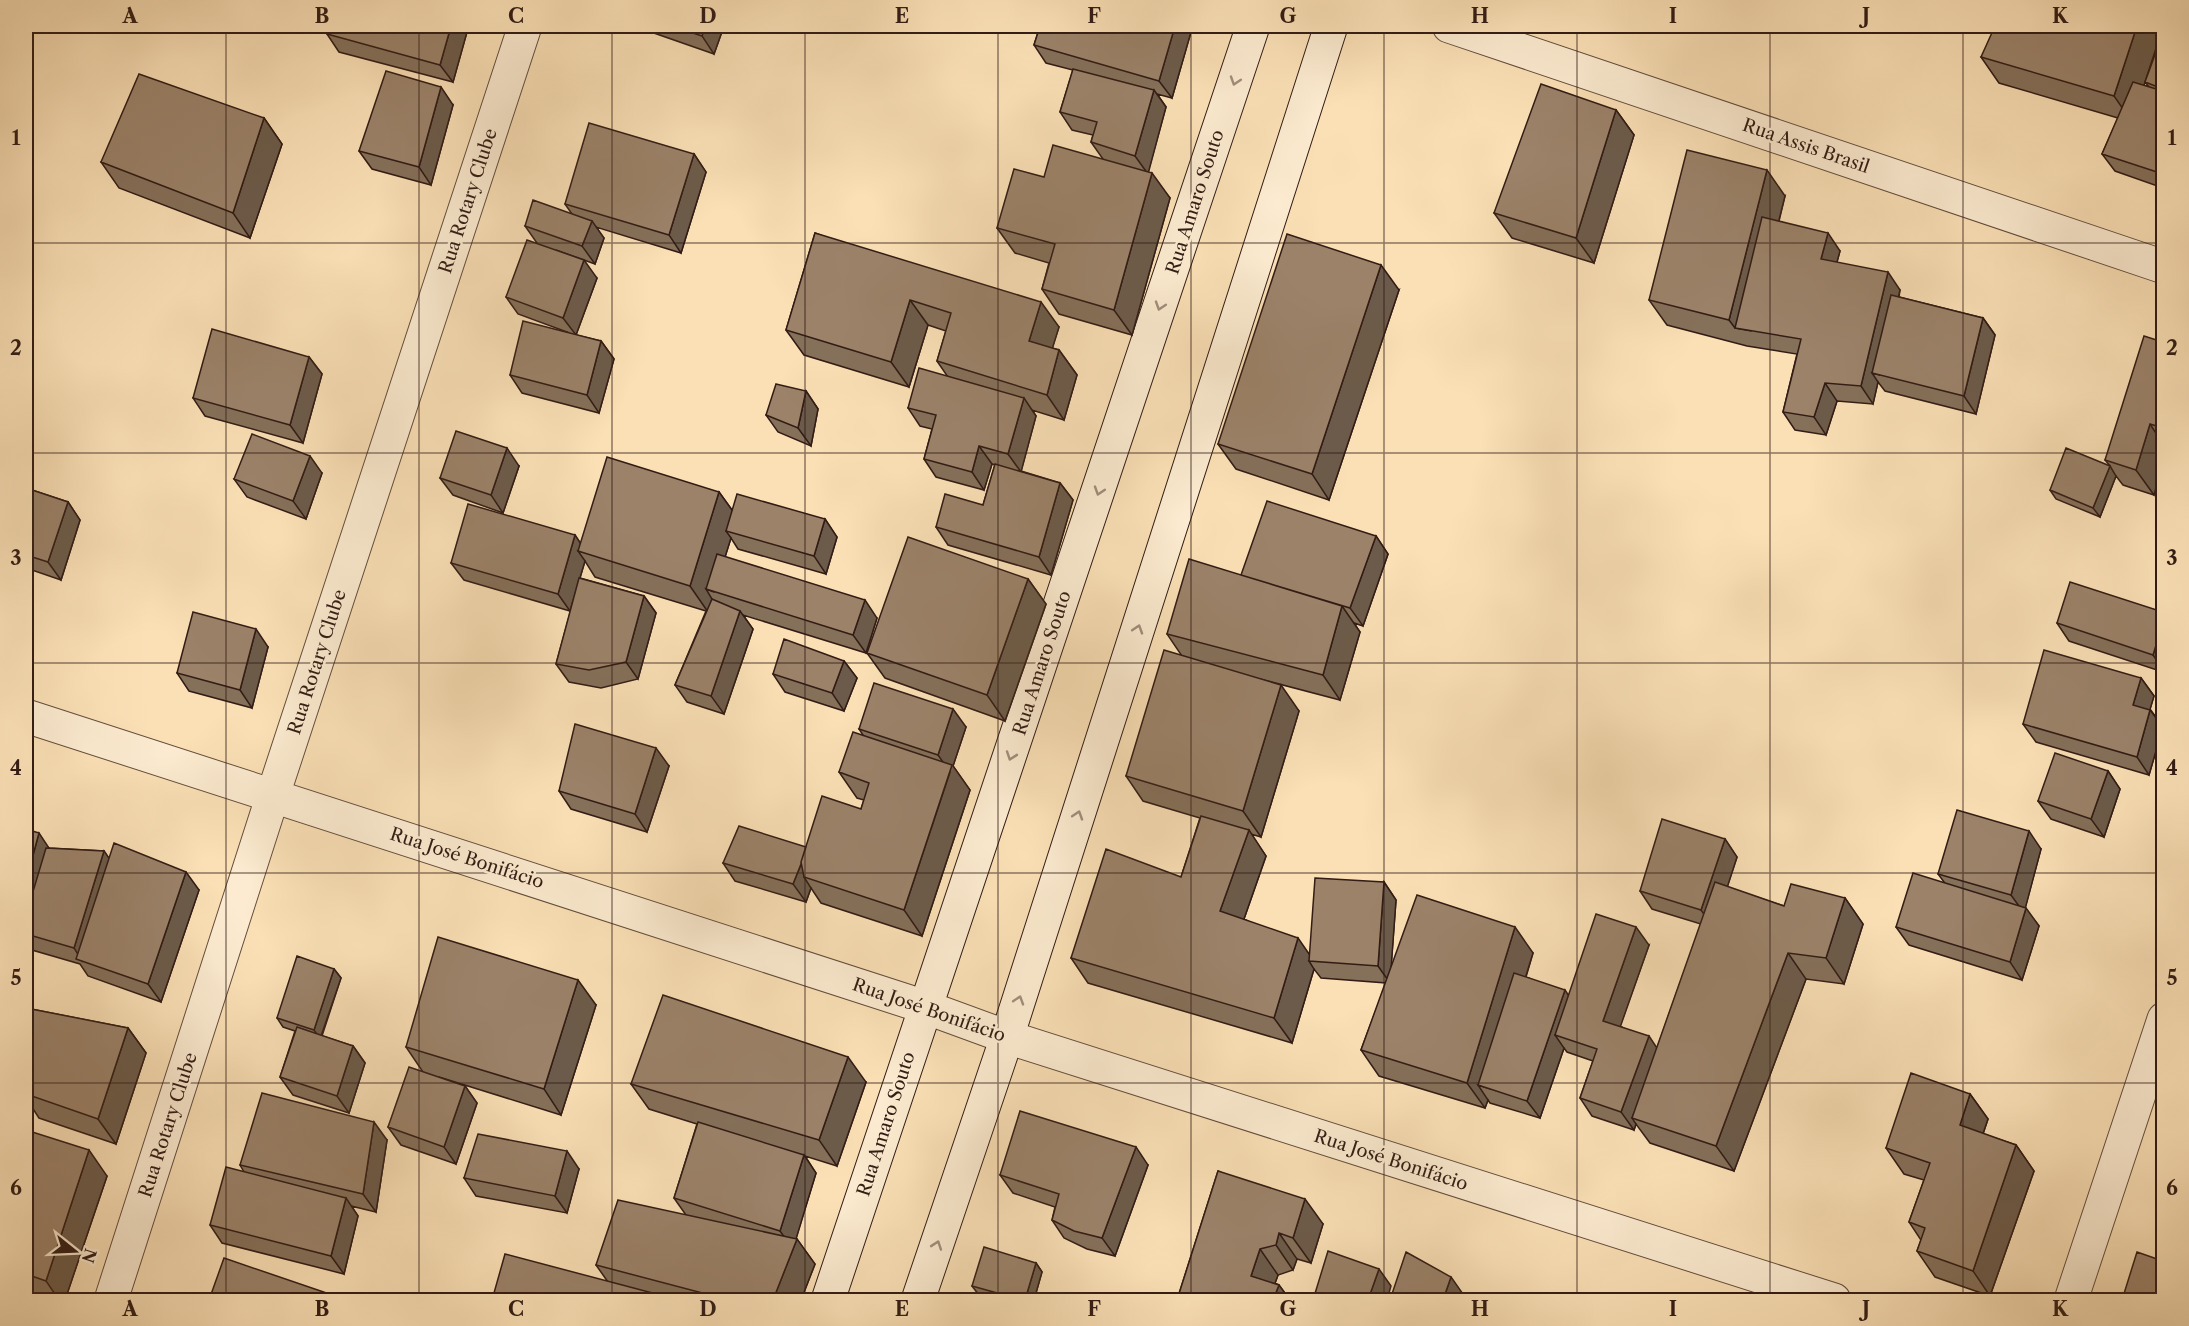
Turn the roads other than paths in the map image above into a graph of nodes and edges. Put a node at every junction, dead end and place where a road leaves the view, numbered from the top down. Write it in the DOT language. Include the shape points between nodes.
graph roads {
  1 [pos="525,26"];
  2 [pos="1253,26"];
  3 [pos="1331,26"];
  4 [pos="1449,26"];
  5 [pos="2163,267"];
  6 [pos="26,716"];
  7 [pos="273,795"];
  8 [pos="925,1007"];
  9 [pos="2163,1018"];
  10 [pos="1007,1037"];
  11 [pos="111,1300"];
  12 [pos="828,1300"];
  13 [pos="918,1300"];
  14 [pos="1834,1300"];
  15 [pos="2071,1300"];
  1 -- 7 [label="street, Rua Rotary Clube"];
  2 -- 8 [label="street, Rua Amaro Souto, one-way"];
  10 -- 3 [label="street, one-way"];
  4 -- 5 [label="street, Rua Assis Brasil"];
  6 -- 7 [label="street, Rua José Bonifácio"];
  7 -- 8 [label="street, Rua José Bonifácio"];
  7 -- 11 [label="street, Rua Rotary Clube"];
  8 -- 10 [label="street, Rua José Bonifácio"];
  8 -- 12 [label="street, Rua Amaro Souto"];
  9 -- 15 [label="street"];
  13 -- 10 [label="street, one-way"];
  10 -- 14 [label="street, Rua José Bonifácio"];
}
